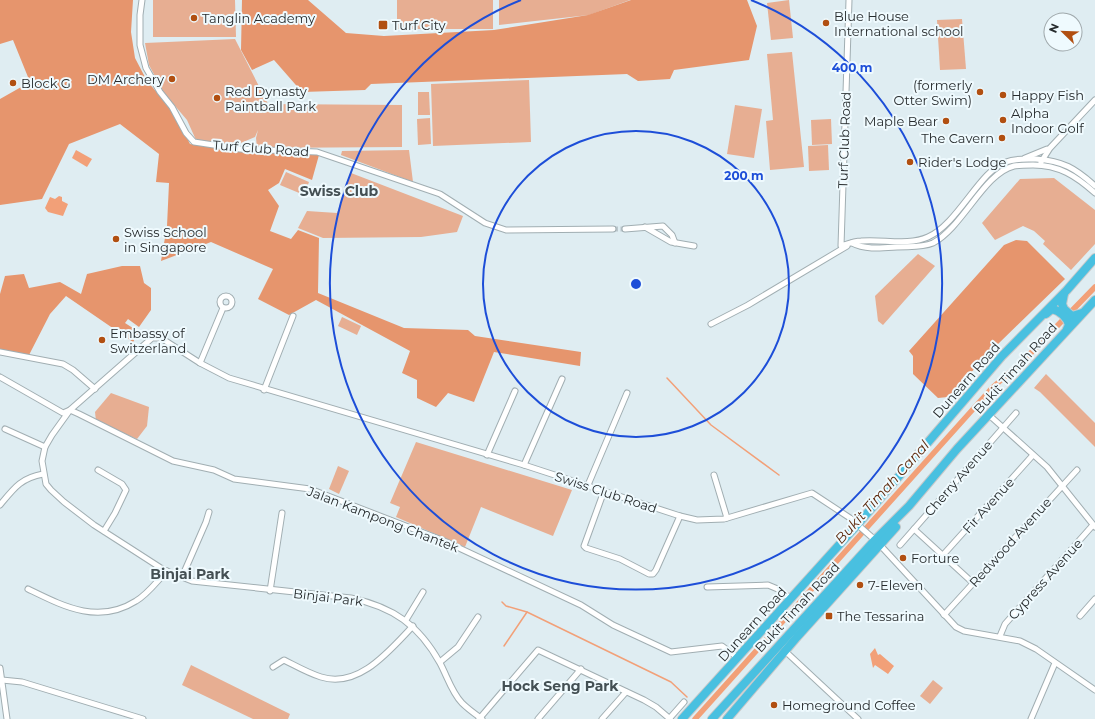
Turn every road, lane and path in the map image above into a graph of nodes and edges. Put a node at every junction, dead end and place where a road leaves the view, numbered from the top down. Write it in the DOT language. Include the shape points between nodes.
graph roads {
  1 [pos="142,0"];
  2 [pos="849,0"];
  3 [pos="1095,100"];
  4 [pos="1050,148"];
  5 [pos="1022,159"];
  6 [pos="1040,162"];
  7 [pos="1095,186"];
  8 [pos="1095,193"];
  9 [pos="644,227"];
  10 [pos="659,227"];
  11 [pos="625,228"];
  12 [pos="613,229"];
  13 [pos="663,237"];
  14 [pos="878,241"];
  15 [pos="675,243"];
  16 [pos="852,243"];
  17 [pos="694,246"];
  18 [pos="878,248"];
  19 [pos="1095,258"];
  20 [pos="1067,290"];
  21 [pos="1095,300"];
  22 [pos="223,308"];
  23 [pos="1063,311"];
  24 [pos="1082,313"];
  25 [pos="293,316"];
  26 [pos="1070,318"];
  27 [pos="711,324"];
  28 [pos="1067,329"];
  29 [pos="0,352"];
  30 [pos="1002,356"];
  31 [pos="200,363"];
  32 [pos="0,377"];
  33 [pos="562,379"];
  34 [pos="95,389"];
  35 [pos="264,390"];
  36 [pos="515,391"];
  37 [pos="627,393"];
  38 [pos="70,410"];
  39 [pos="1016,413"];
  40 [pos="989,414"];
  41 [pos="1003,427"];
  42 [pos="5,429"];
  43 [pos="45,447"];
  44 [pos="487,454"];
  45 [pos="1033,455"];
  46 [pos="524,466"];
  47 [pos="98,470"];
  48 [pos="1077,470"];
  49 [pos="43,474"];
  50 [pos="714,475"];
  51 [pos="588,485"];
  52 [pos="1062,486"];
  53 [pos="604,491"];
  54 [pos="0,505"];
  55 [pos="209,512"];
  56 [pos="282,513"];
  57 [pos="680,516"];
  58 [pos="727,518"];
  59 [pos="859,526"];
  60 [pos="1094,526"];
  61 [pos="914,528"];
  62 [pos="104,531"];
  63 [pos="875,540"];
  64 [pos="900,545"];
  65 [pos="943,555"];
  66 [pos="167,571"];
  67 [pos="182,577"];
  68 [pos="973,583"];
  69 [pos="707,587"];
  70 [pos="28,588"];
  71 [pos="270,591"];
  72 [pos="423,592"];
  73 [pos="790,599"];
  74 [pos="1095,599"];
  75 [pos="944,615"];
  76 [pos="1080,616"];
  77 [pos="478,617"];
  78 [pos="406,620"];
  79 [pos="413,626"];
  80 [pos="1000,636"];
  81 [pos="785,651"];
  82 [pos="738,658"];
  83 [pos="440,662"];
  84 [pos="1055,663"];
  85 [pos="273,667"];
  86 [pos="0,668"];
  87 [pos="581,669"];
  88 [pos="2,680"];
  89 [pos="736,690"];
  90 [pos="1095,690"];
  91 [pos="750,691"];
  92 [pos="626,692"];
  93 [pos="684,702"];
  94 [pos="7,719"];
  95 [pos="143,719"];
  96 [pos="480,719"];
  97 [pos="538,719"];
  98 [pos="602,719"];
  99 [pos="669,719"];
  100 [pos="682,719"];
  101 [pos="712,719"];
  102 [pos="727,719"];
  103 [pos="858,719"];
  104 [pos="1031,719"];
  1 -- 12 [label="street, Turf Club Road" via="140,33 144,63 191,140 219,147 317,152 440,194 491,226 506,230"];
  2 -- 16 [label="street, Turf Club Road" via="841,246"];
  3 -- 4 [label="street"];
  4 -- 5 [label="street"];
  4 -- 6 [label="street"];
  5 -- 6 [label="street, Turf Club Road"];
  5 -- 14 [label="street, Turf Club Road" via="1005,162 994,170 948,222 928,237 917,240"];
  6 -- 7 [label="street, Turf Club Road" via="1060,162 1073,168"];
  6 -- 8 [label="street, Turf Club Road" via="1072,174"];
  6 -- 18 [label="street, Turf Club Road" via="1014,166 1002,172 945,233 932,243 916,247"];
  9 -- 10 [label="street"];
  9 -- 11 [label="street"];
  9 -- 13 [label="street"];
  10 -- 13 [label="street"];
  10 -- 15 [label="street" via="663,226"];
  13 -- 15 [label="street"];
  14 -- 16 [label="street, Turf Club Road"];
  14 -- 18 [label="street"];
  15 -- 17 [label="street"];
  16 -- 18 [label="street, Turf Club Road" via="860,247"];
  16 -- 27 [label="street, Turf Club Road"];
  19 -- 20 [label="highway, Dunearn Road"];
  20 -- 23 [label="highway" via="1062,299"];
  20 -- 30 [label="highway, Dunearn Road"];
  21 -- 24 [label="highway, Bukit Timah Road"];
  22 -- 31 [label="street"];
  23 -- 26 [label="highway"];
  23 -- 30 [label="highway" via="1052,309"];
  24 -- 26 [label="highway"];
  24 -- 28 [label="highway, Bukit Timah Road"];
  25 -- 35 [label="street"];
  26 -- 28 [label="highway"];
  28 -- 40 [label="highway, Bukit Timah Road"];
  29 -- 34 [label="street" via="63,364"];
  30 -- 59 [label="highway, Dunearn Road"];
  31 -- 34 [label="street, Swiss Club Road" via="161,338 152,338"];
  31 -- 35 [label="street, Swiss Club Road" via="221,375"];
  32 -- 38 [label="street, Jalan Kampong Chantek" via="63,413"];
  33 -- 46 [label="street"];
  34 -- 38 [label="street"];
  35 -- 44 [label="street, Swiss Club Road"];
  36 -- 44 [label="street"];
  37 -- 51 [label="street"];
  38 -- 43 [label="street"];
  38 -- 82 [label="street, Jalan Kampong Chantek" via="173,461 214,470 234,479 310,489 442,540 581,605 613,625 671,652 722,646"];
  39 -- 41 [label="street, Cherry Avenue"];
  40 -- 41 [label="street"];
  40 -- 63 [label="highway, Bukit Timah Road" via="909,506"];
  41 -- 45 [label="street"];
  41 -- 61 [label="street, Cherry Avenue"];
  42 -- 43 [label="street"];
  43 -- 49 [label="street"];
  44 -- 46 [label="street, Swiss Club Road"];
  45 -- 52 [label="street" via="1047,467"];
  45 -- 65 [label="street, Fir Avenue"];
  46 -- 51 [label="street, Swiss Club Road"];
  47 -- 62 [label="street" via="122,484 126,490"];
  48 -- 52 [label="street, Redwood Avenue"];
  49 -- 54 [label="street" via="24,480"];
  49 -- 62 [label="street, Binjai Park" via="46,484 55,494"];
  50 -- 58 [label="street"];
  51 -- 53 [label="street, Swiss Club Road"];
  52 -- 60 [label="street"];
  52 -- 68 [label="street, Redwood Avenue"];
  53 -- 57 [label="street, Swiss Club Road"];
  53 -- 57 [label="street" via="584,546 620,559 649,574 656,570"];
  55 -- 67 [label="street"];
  56 -- 71 [label="street"];
  57 -- 58 [label="street, Swiss Club Road" via="697,520"];
  58 -- 59 [label="street, Swiss Club Road" via="812,493"];
  59 -- 63 [label="street"];
  59 -- 73 [label="highway, Dunearn Road"];
  60 -- 80 [label="street, Cypress Avenue" via="1005,624"];
  61 -- 64 [label="street, Cherry Avenue"];
  61 -- 65 [label="street"];
  62 -- 66 [label="street, Binjai Park"];
  63 -- 75 [label="street"];
  63 -- 81 [label="highway"];
  63 -- 89 [label="highway, Bukit Timah Road"];
  65 -- 68 [label="street"];
  66 -- 67 [label="street, Binjai Park"];
  66 -- 70 [label="street" via="136,601 108,613 66,607"];
  67 -- 71 [label="street, Binjai Park" via="192,582"];
  68 -- 75 [label="street, Redwood Avenue"];
  69 -- 73 [label="street" via="768,585 780,590"];
  71 -- 78 [label="street, Binjai Park" via="368,602 386,608"];
  72 -- 78 [label="street"];
  73 -- 82 [label="highway, Dunearn Road"];
  74 -- 76 [label="street"];
  75 -- 80 [label="street" via="964,631"];
  77 -- 83 [label="street" via="458,647"];
  78 -- 79 [label="street, Binjai Park"];
  79 -- 83 [label="street, Binjai Park"];
  79 -- 85 [label="street" via="380,660 355,675 341,679 322,677 284,660"];
  80 -- 84 [label="street" via="1020,641"];
  81 -- 91 [label="highway"];
  81 -- 103 [label="street"];
  82 -- 100 [label="highway, Dunearn Road"];
  83 -- 96 [label="street, Binjai Park" via="462,703"];
  84 -- 90 [label="street"];
  84 -- 104 [label="street"];
  86 -- 88 [label="street"];
  87 -- 92 [label="street"];
  87 -- 96 [label="street" via="538,650"];
  87 -- 97 [label="street"];
  88 -- 94 [label="street"];
  88 -- 95 [label="street" via="22,682"];
  89 -- 91 [label="highway" via="742,693"];
  89 -- 101 [label="highway, Bukit Timah Road"];
  91 -- 102 [label="highway"];
  92 -- 98 [label="street"];
  92 -- 99 [label="street" via="656,707"];
  93 -- 99 [label="street"];
}
